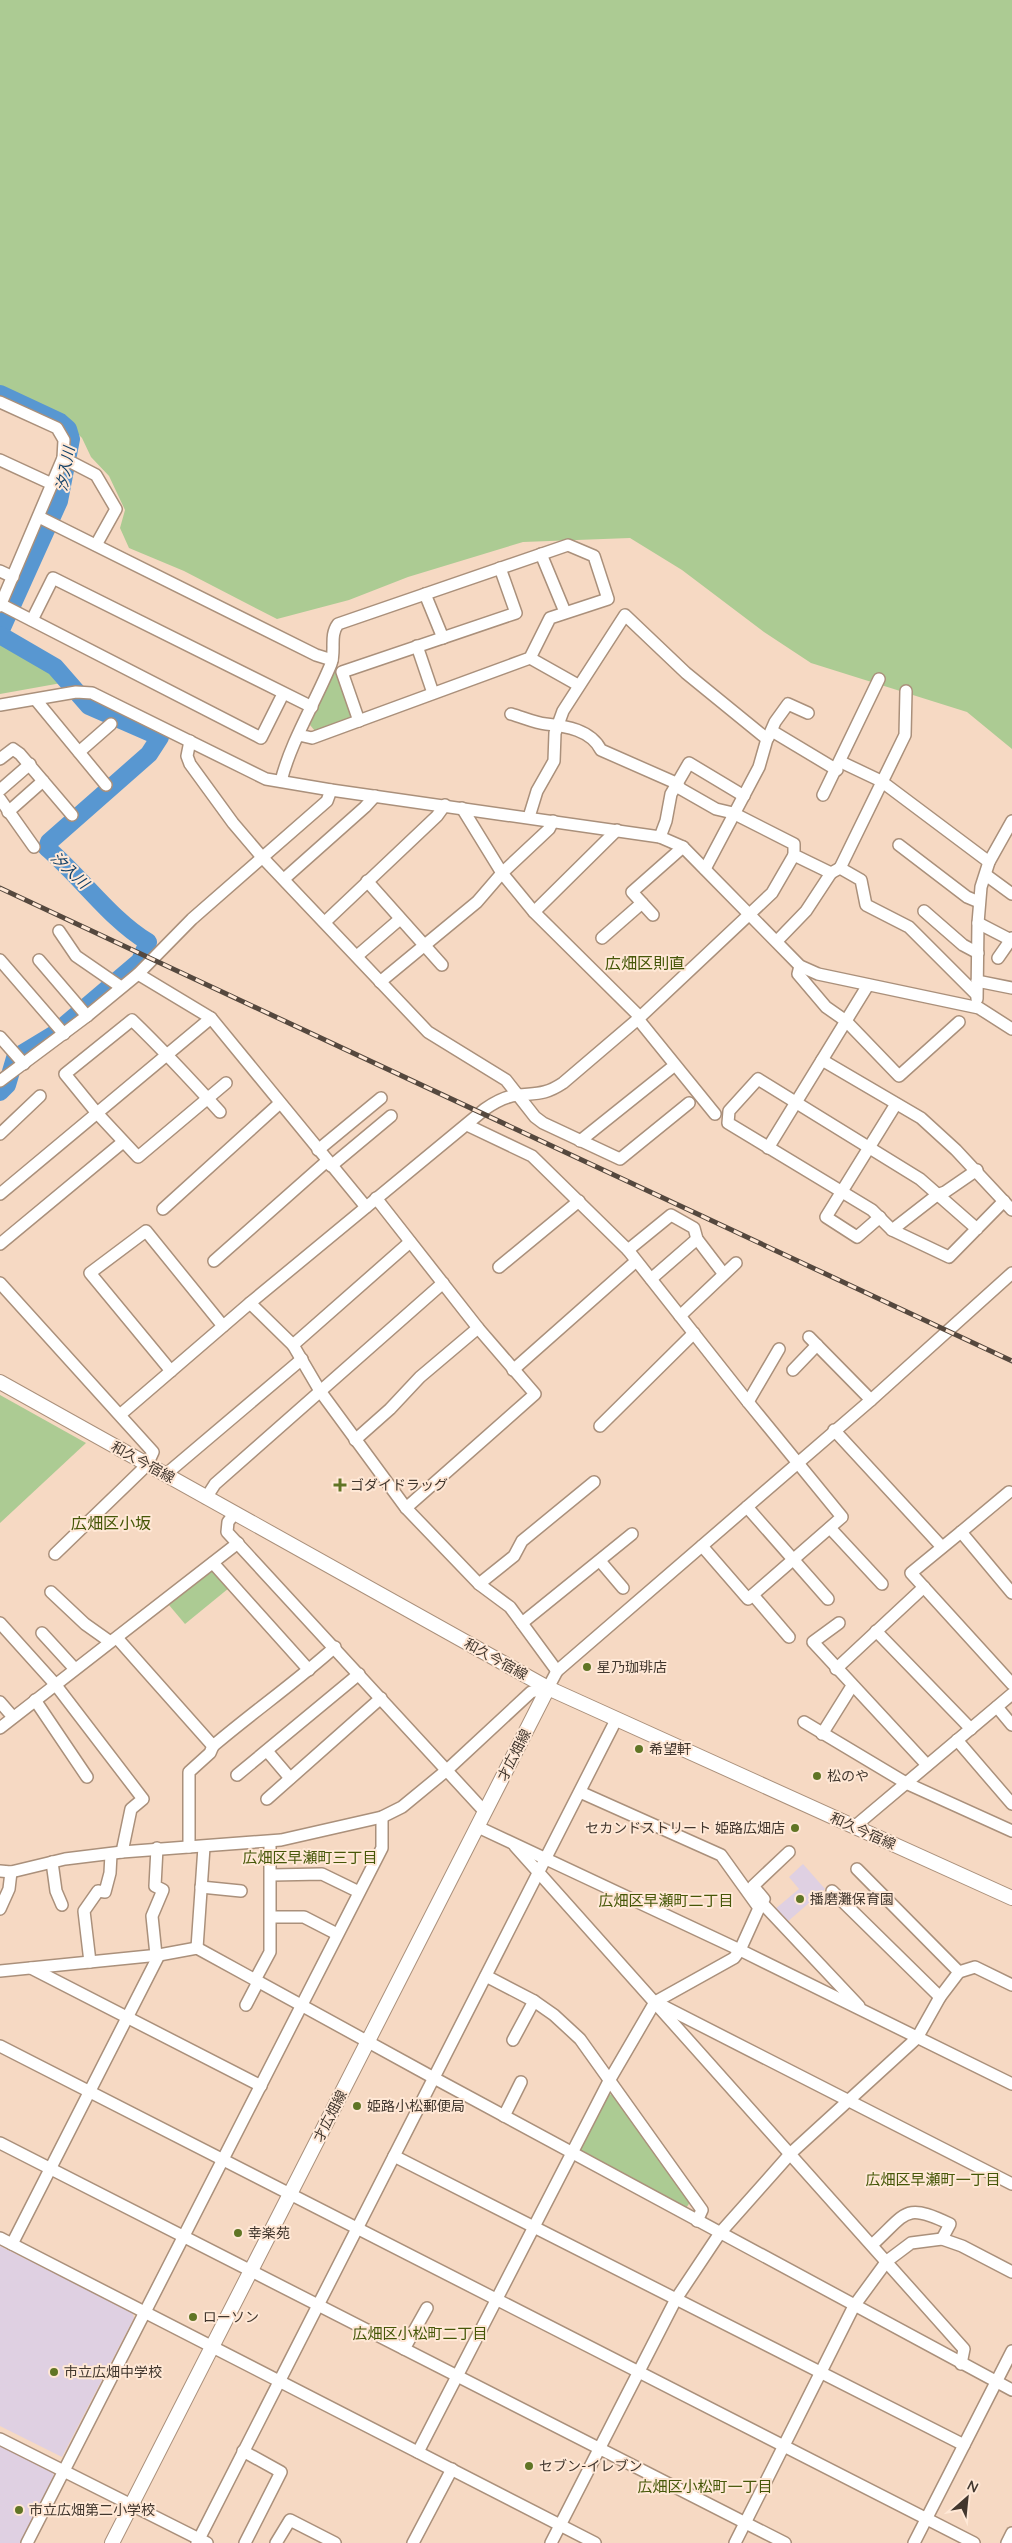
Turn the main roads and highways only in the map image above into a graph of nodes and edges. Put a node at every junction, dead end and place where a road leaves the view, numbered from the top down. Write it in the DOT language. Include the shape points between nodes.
graph roads {
  1 [pos="0,1382"];
  2 [pos="548,1688"];
  3 [pos="1012,1898"];
  4 [pos="112,2543"];
  1 -- 2 [label="main road, 和久今宿線"];
  2 -- 3 [label="main road, 和久今宿線"];
  2 -- 4 [label="main road, 才広畑線"];
}
